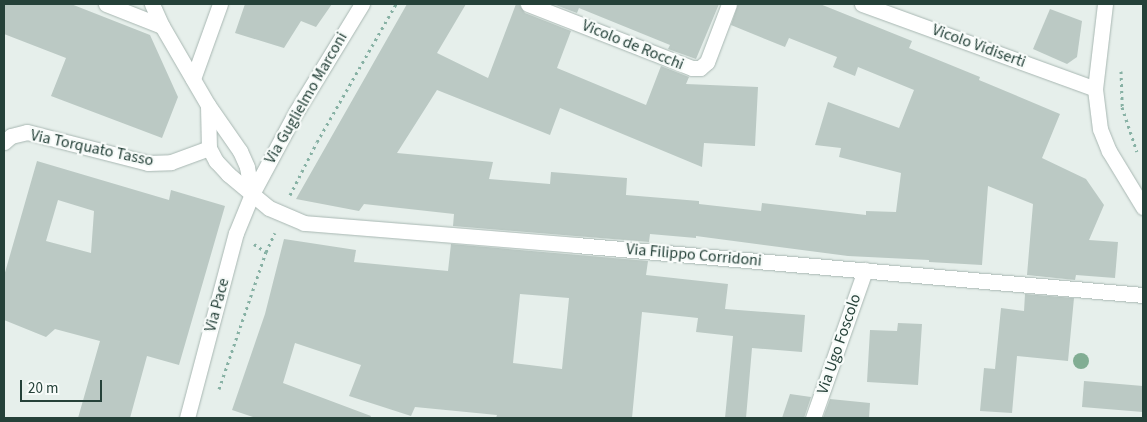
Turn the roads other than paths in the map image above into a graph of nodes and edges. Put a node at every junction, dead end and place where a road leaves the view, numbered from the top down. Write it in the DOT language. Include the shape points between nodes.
graph roads {
  1 [pos="106,4"];
  2 [pos="152,4"];
  3 [pos="220,4"];
  4 [pos="362,4"];
  5 [pos="528,4"];
  6 [pos="729,4"];
  7 [pos="862,4"];
  8 [pos="1105,4"];
  9 [pos="162,26"];
  10 [pos="193,79"];
  11 [pos="1095,89"];
  12 [pos="208,105"];
  13 [pos="4,142"];
  14 [pos="209,148"];
  15 [pos="252,194"];
  16 [pos="1143,207"];
  17 [pos="865,270"];
  18 [pos="1143,296"];
  19 [pos="187,418"];
  20 [pos="813,418"];
  1 -- 9 [label="street"];
  2 -- 9 [label="street"];
  3 -- 10 [label="street"];
  4 -- 15 [label="street, Via Guglielmo Marconi" via="296,112"];
  5 -- 6 [label="street, Vicolo de Rocchi" via="692,68 700,68 707,62"];
  7 -- 11 [label="street, Vicolo Vidiserti"];
  8 -- 11 [label="street"];
  9 -- 10 [label="street"];
  10 -- 12 [label="street"];
  11 -- 16 [label="street" via="1100,129"];
  12 -- 14 [label="street"];
  12 -- 15 [label="street" via="240,151"];
  13 -- 14 [label="street, Via Torquato Tasso" via="11,136 28,132 148,163 171,162"];
  14 -- 15 [label="street, Via Filippo Corridoni" via="228,174"];
  15 -- 17 [label="street, Via Filippo Corridoni" via="269,208 304,223"];
  15 -- 19 [label="street, Via Pace" via="236,233"];
  17 -- 18 [label="street, Via Filippo Corridoni"];
  17 -- 20 [label="street, Via Ugo Foscolo"];
}
